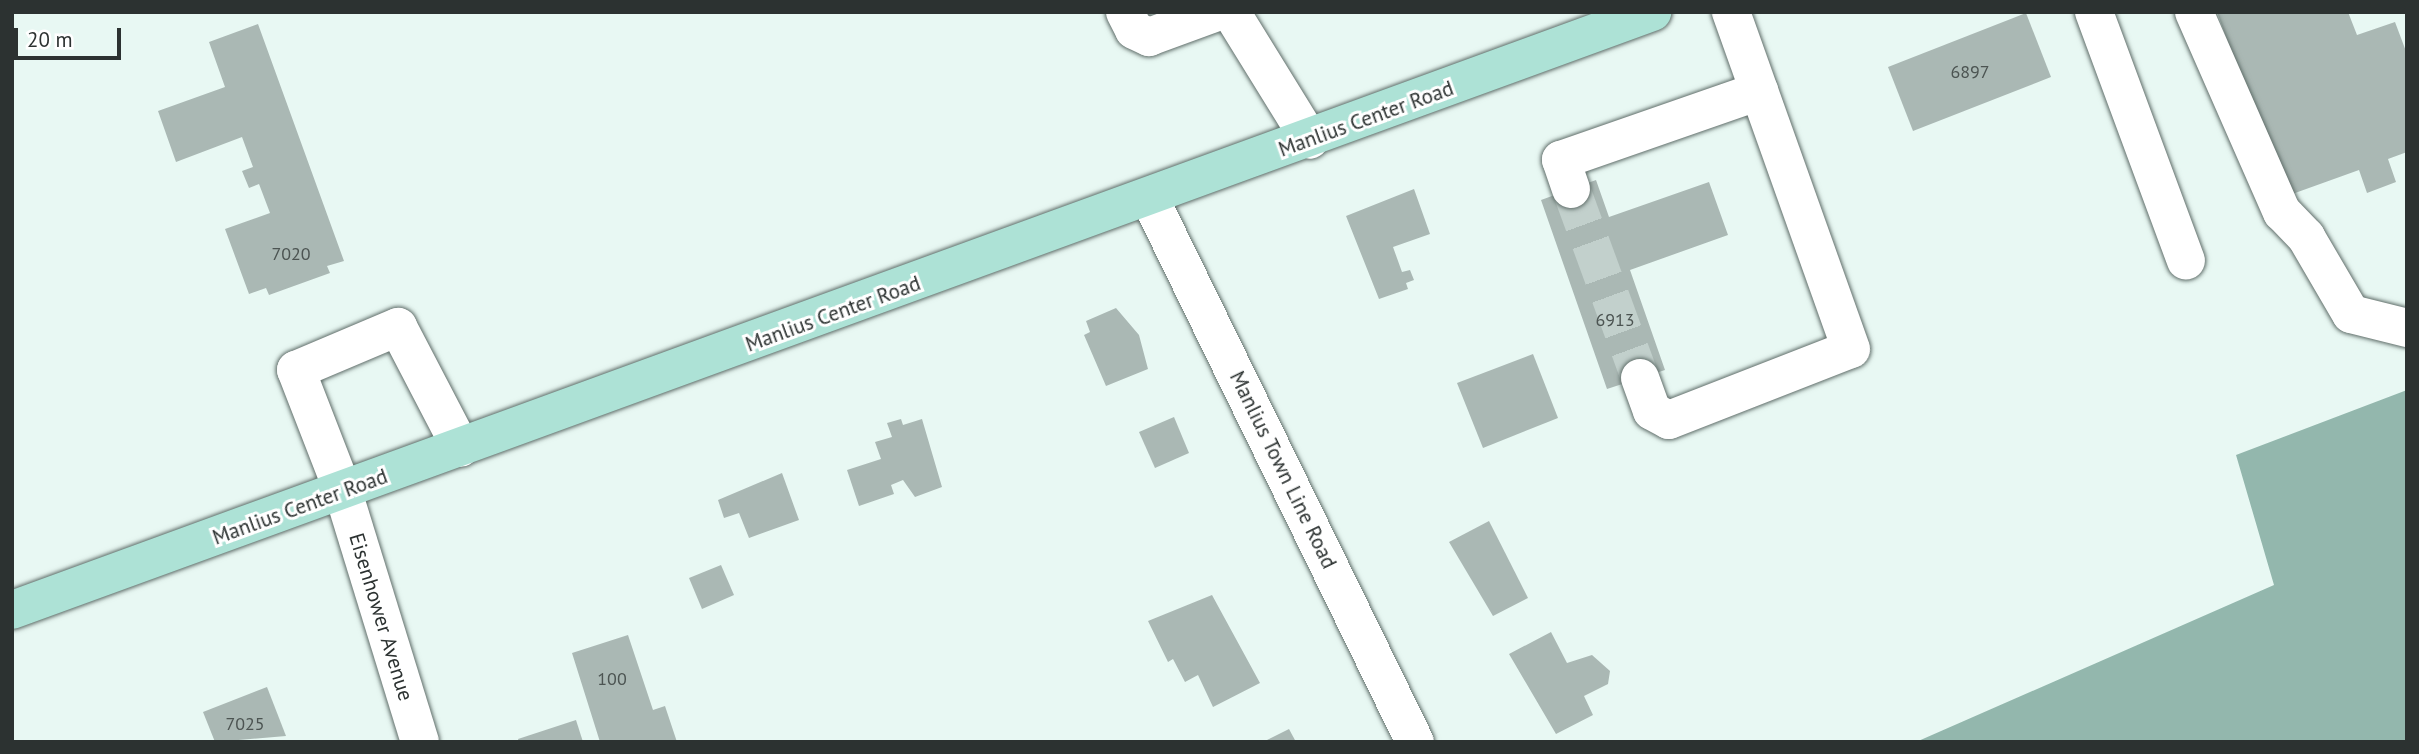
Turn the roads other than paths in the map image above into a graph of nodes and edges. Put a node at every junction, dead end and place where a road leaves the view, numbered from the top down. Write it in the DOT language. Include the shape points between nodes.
graph roads {
  1 [pos="1125,12"];
  2 [pos="1231,12"];
  3 [pos="1652,12"];
  4 [pos="1731,12"];
  5 [pos="2094,12"];
  6 [pos="2194,12"];
  7 [pos="1195,16"];
  8 [pos="1759,91"];
  9 [pos="1310,140"];
  10 [pos="1571,189"];
  11 [pos="1150,199"];
  12 [pos="2186,261"];
  13 [pos="2407,328"];
  14 [pos="1640,378"];
  15 [pos="461,448"];
  16 [pos="343,491"];
  17 [pos="12,610"];
  18 [pos="420,742"];
  19 [pos="1415,742"];
  1 -- 7 [label="street" via="1134,30 1150,37"];
  2 -- 9 [label="street"];
  3 -- 9 [label="main road, Manlius Center Road"];
  4 -- 8 [label="street"];
  5 -- 12 [label="street"];
  6 -- 13 [label="street" via="2282,212 2306,237 2351,314"];
  8 -- 10 [label="street" via="1561,160"];
  8 -- 14 [label="street" via="1852,349 1669,420 1652,411"];
  9 -- 11 [label="main road, Manlius Center Road"];
  11 -- 15 [label="main road, Manlius Center Road"];
  11 -- 19 [label="street, Manlius Town Line Road"];
  15 -- 16 [label="main road, Manlius Center Road"];
  15 -- 16 [label="street, Eisenhower Avenue" via="398,327 296,370"];
  16 -- 17 [label="main road, Manlius Center Road"];
  16 -- 18 [label="street, Eisenhower Avenue"];
}
